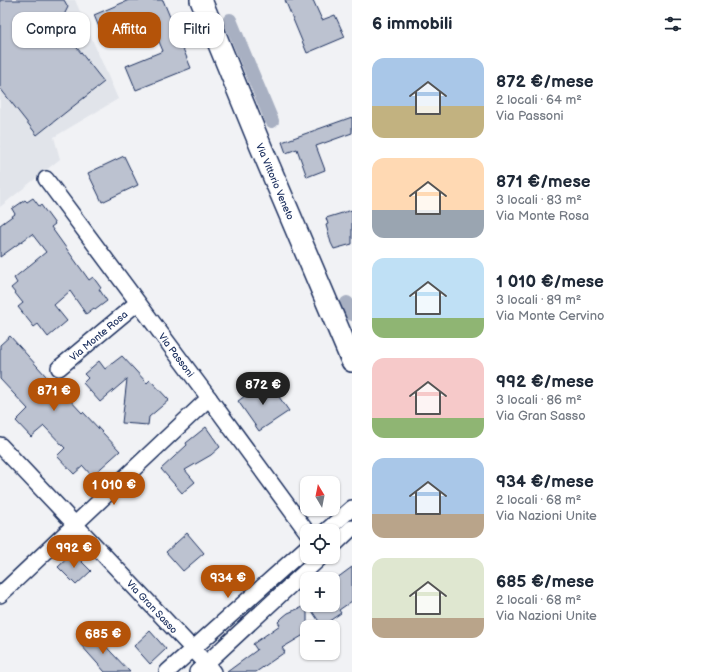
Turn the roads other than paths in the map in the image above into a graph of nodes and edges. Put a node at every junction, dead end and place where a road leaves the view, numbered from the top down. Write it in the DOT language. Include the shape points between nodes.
graph roads {
  1 [pos="201,0"];
  2 [pos="46,179"];
  3 [pos="137,302"];
  4 [pos="352,361"];
  5 [pos="59,368"];
  6 [pos="209,398"];
  7 [pos="0,444"];
  8 [pos="352,508"];
  9 [pos="74,524"];
  10 [pos="301,524"];
  11 [pos="334,524"];
  12 [pos="352,528"];
  13 [pos="340,539"];
  14 [pos="300,553"];
  15 [pos="314,564"];
  16 [pos="0,595"];
  17 [pos="192,649"];
  18 [pos="205,669"];
  19 [pos="167,672"];
  1 -- 4 [label="street, Via Vittorio Veneto"];
  2 -- 3 [label="street, Via Passoni"];
  3 -- 5 [label="street, Via Monte Rosa"];
  3 -- 6 [label="street, Via Passoni"];
  6 -- 9 [label="street"];
  6 -- 10 [label="street, Via Passoni"];
  7 -- 9 [label="street, Via Gran Sasso"];
  8 -- 11 [label="street"];
  9 -- 16 [label="street"];
  9 -- 17 [label="street, Via Gran Sasso"];
  12 -- 13 [label="street"];
  14 -- 17 [label="street"];
  15 -- 18 [label="street"];
  17 -- 18 [label="street, Via Gran Sasso"];
  17 -- 19 [label="street"];
}
